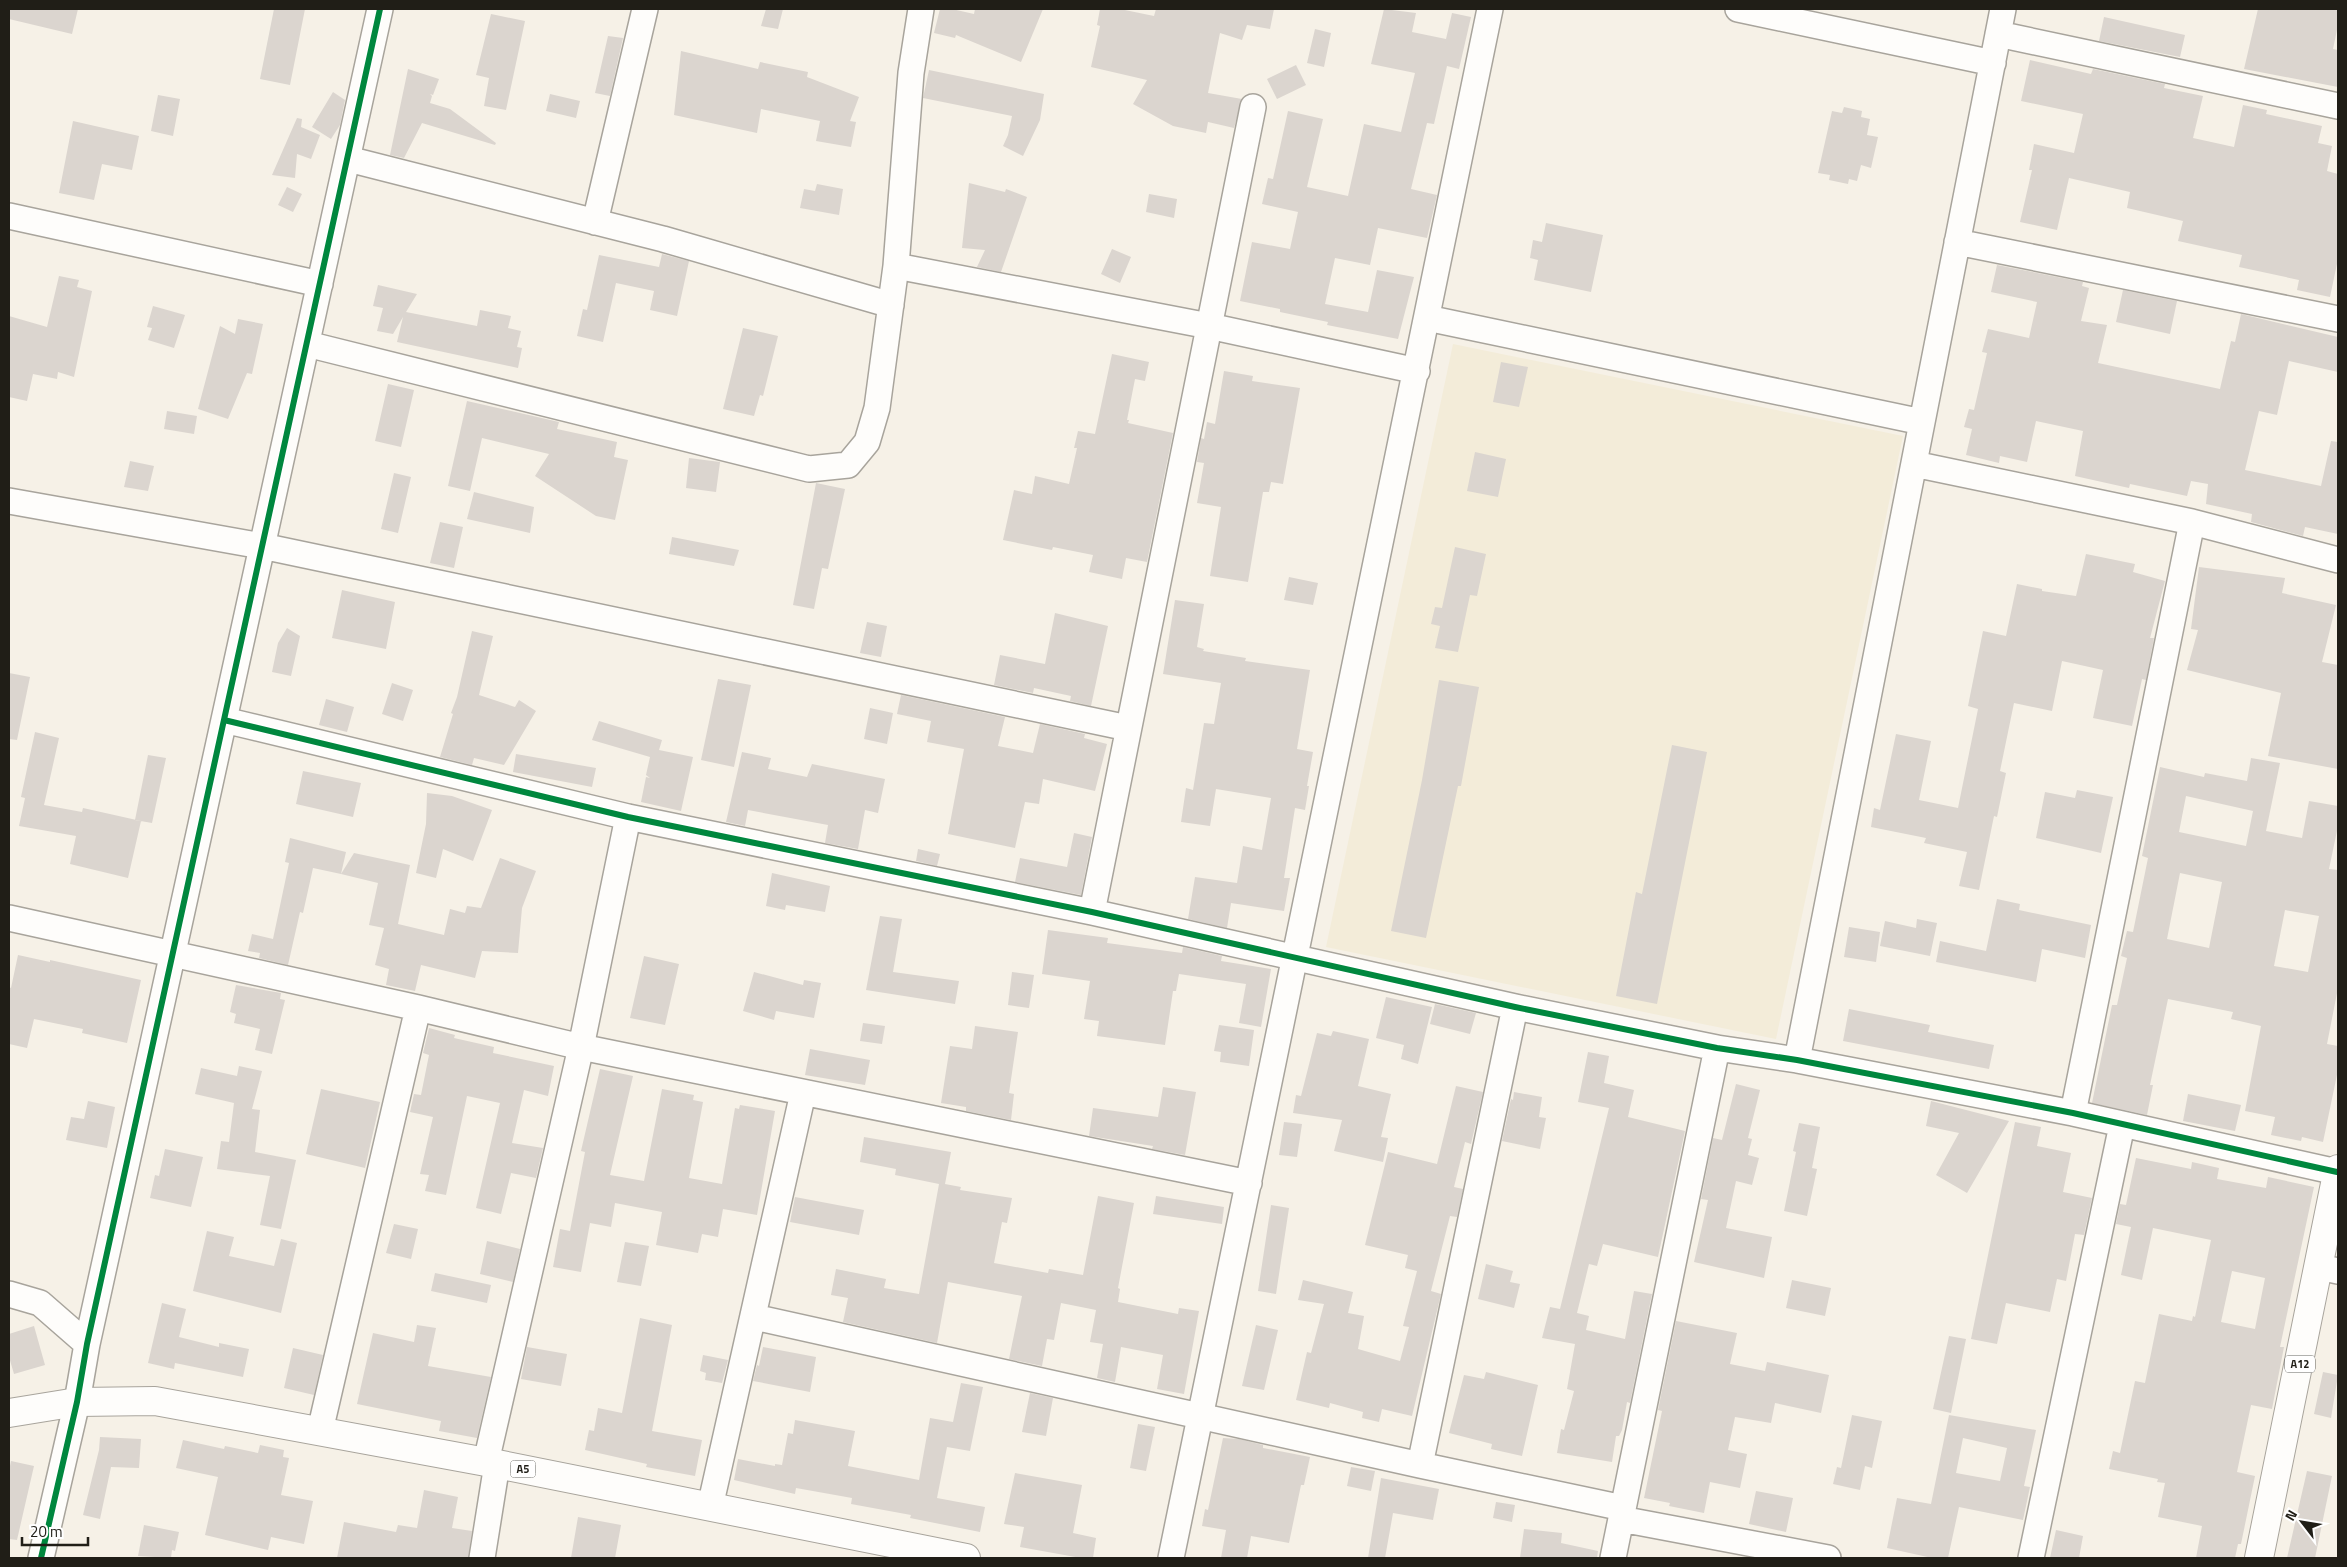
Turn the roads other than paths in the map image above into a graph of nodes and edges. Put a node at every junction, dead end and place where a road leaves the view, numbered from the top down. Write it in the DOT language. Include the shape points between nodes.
graph roads {
  1 [pos="380,9"];
  2 [pos="645,9"];
  3 [pos="922,9"];
  4 [pos="1490,9"];
  5 [pos="2003,9"];
  6 [pos="1754,10"];
  7 [pos="1998,34"];
  8 [pos="1993,63"];
  9 [pos="2338,106"];
  10 [pos="1253,107"];
  11 [pos="348,159"];
  12 [pos="9,216"];
  13 [pos="595,222"];
  14 [pos="1957,242"];
  15 [pos="896,266"];
  16 [pos="320,284"];
  17 [pos="892,305"];
  18 [pos="1428,318"];
  19 [pos="2338,319"];
  20 [pos="1209,326"];
  21 [pos="307,344"];
  22 [pos="1417,371"];
  23 [pos="1922,422"];
  24 [pos="1914,464"];
  25 [pos="9,501"];
  26 [pos="2192,522"];
  27 [pos="262,546"];
  28 [pos="2338,560"];
  29 [pos="224,720"];
  30 [pos="1128,728"];
  31 [pos="628,817"];
  32 [pos="1092,912"];
  33 [pos="9,918"];
  34 [pos="172,955"];
  35 [pos="1295,959"];
  36 [pos="1515,1007"];
  37 [pos="418,1008"];
  38 [pos="581,1047"];
  39 [pos="1717,1048"];
  40 [pos="1797,1060"];
  41 [pos="803,1093"];
  42 [pos="2073,1113"];
  43 [pos="2122,1125"];
  44 [pos="2338,1170"];
  45 [pos="1249,1183"];
  46 [pos="2329,1269"];
  47 [pos="9,1294"];
  48 [pos="754,1317"];
  49 [pos="87,1344"];
  50 [pos="77,1402"];
  51 [pos="9,1413"];
  52 [pos="1201,1417"];
  53 [pos="320,1431"];
  54 [pos="492,1463"];
  55 [pos="1420,1465"];
  56 [pos="710,1507"];
  57 [pos="1622,1513"];
  58 [pos="41,1558"];
  59 [pos="482,1558"];
  60 [pos="966,1558"];
  61 [pos="1171,1558"];
  62 [pos="1613,1558"];
  63 [pos="1828,1558"];
  64 [pos="2031,1558"];
  65 [pos="2259,1558"];
  1 -- 11 [label="street"];
  2 -- 13 [label="street"];
  3 -- 15 [label="street" via="911,73"];
  4 -- 18 [label="street"];
  5 -- 7 [label="street"];
  6 -- 8 [label="street"];
  7 -- 8 [label="street"];
  7 -- 9 [label="street"];
  8 -- 14 [label="street"];
  10 -- 20 [label="street"];
  11 -- 13 [label="street"];
  11 -- 16 [label="street"];
  12 -- 16 [label="street"];
  13 -- 17 [label="street"];
  14 -- 19 [label="street"];
  14 -- 23 [label="street"];
  15 -- 17 [label="street"];
  15 -- 20 [label="street"];
  16 -- 21 [label="street"];
  17 -- 21 [label="street" via="877,408 866,442 848,465 809,469"];
  18 -- 22 [label="street"];
  18 -- 23 [label="street"];
  20 -- 22 [label="street"];
  20 -- 30 [label="street"];
  21 -- 27 [label="street"];
  22 -- 35 [label="street"];
  23 -- 24 [label="street"];
  24 -- 26 [label="street"];
  24 -- 40 [label="street"];
  25 -- 27 [label="street"];
  26 -- 28 [label="street"];
  26 -- 42 [label="street"];
  27 -- 29 [label="street"];
  27 -- 30 [label="street"];
  29 -- 31 [label="street"];
  29 -- 34 [label="street"];
  30 -- 32 [label="street"];
  31 -- 32 [label="street"];
  31 -- 38 [label="street"];
  32 -- 35 [label="street"];
  33 -- 34 [label="street"];
  34 -- 37 [label="street"];
  34 -- 49 [label="street"];
  35 -- 36 [label="street"];
  35 -- 45 [label="street"];
  36 -- 39 [label="street"];
  36 -- 55 [label="street"];
  37 -- 38 [label="street"];
  37 -- 53 [label="street"];
  38 -- 41 [label="street"];
  38 -- 54 [label="street"];
  39 -- 40 [label="street"];
  39 -- 57 [label="street"];
  40 -- 42 [label="street"];
  41 -- 45 [label="street"];
  41 -- 48 [label="street"];
  42 -- 43 [label="street"];
  43 -- 44 [label="street"];
  43 -- 64 [label="street"];
  44 -- 46 [label="main road, A12"];
  45 -- 52 [label="street"];
  46 -- 65 [label="main road, A12"];
  47 -- 49 [label="street" via="40,1303"];
  48 -- 52 [label="street"];
  48 -- 56 [label="street"];
  49 -- 50 [label="street"];
  50 -- 51 [label="main road, A5"];
  50 -- 53 [label="main road, A5" via="156,1401"];
  50 -- 58 [label="street"];
  52 -- 55 [label="street"];
  52 -- 61 [label="street"];
  53 -- 54 [label="main road, A5"];
  54 -- 56 [label="main road, A5"];
  54 -- 59 [label="street"];
  55 -- 57 [label="street"];
  56 -- 60 [label="main road, A5"];
  57 -- 62 [label="street"];
  57 -- 63 [label="street"];
}
